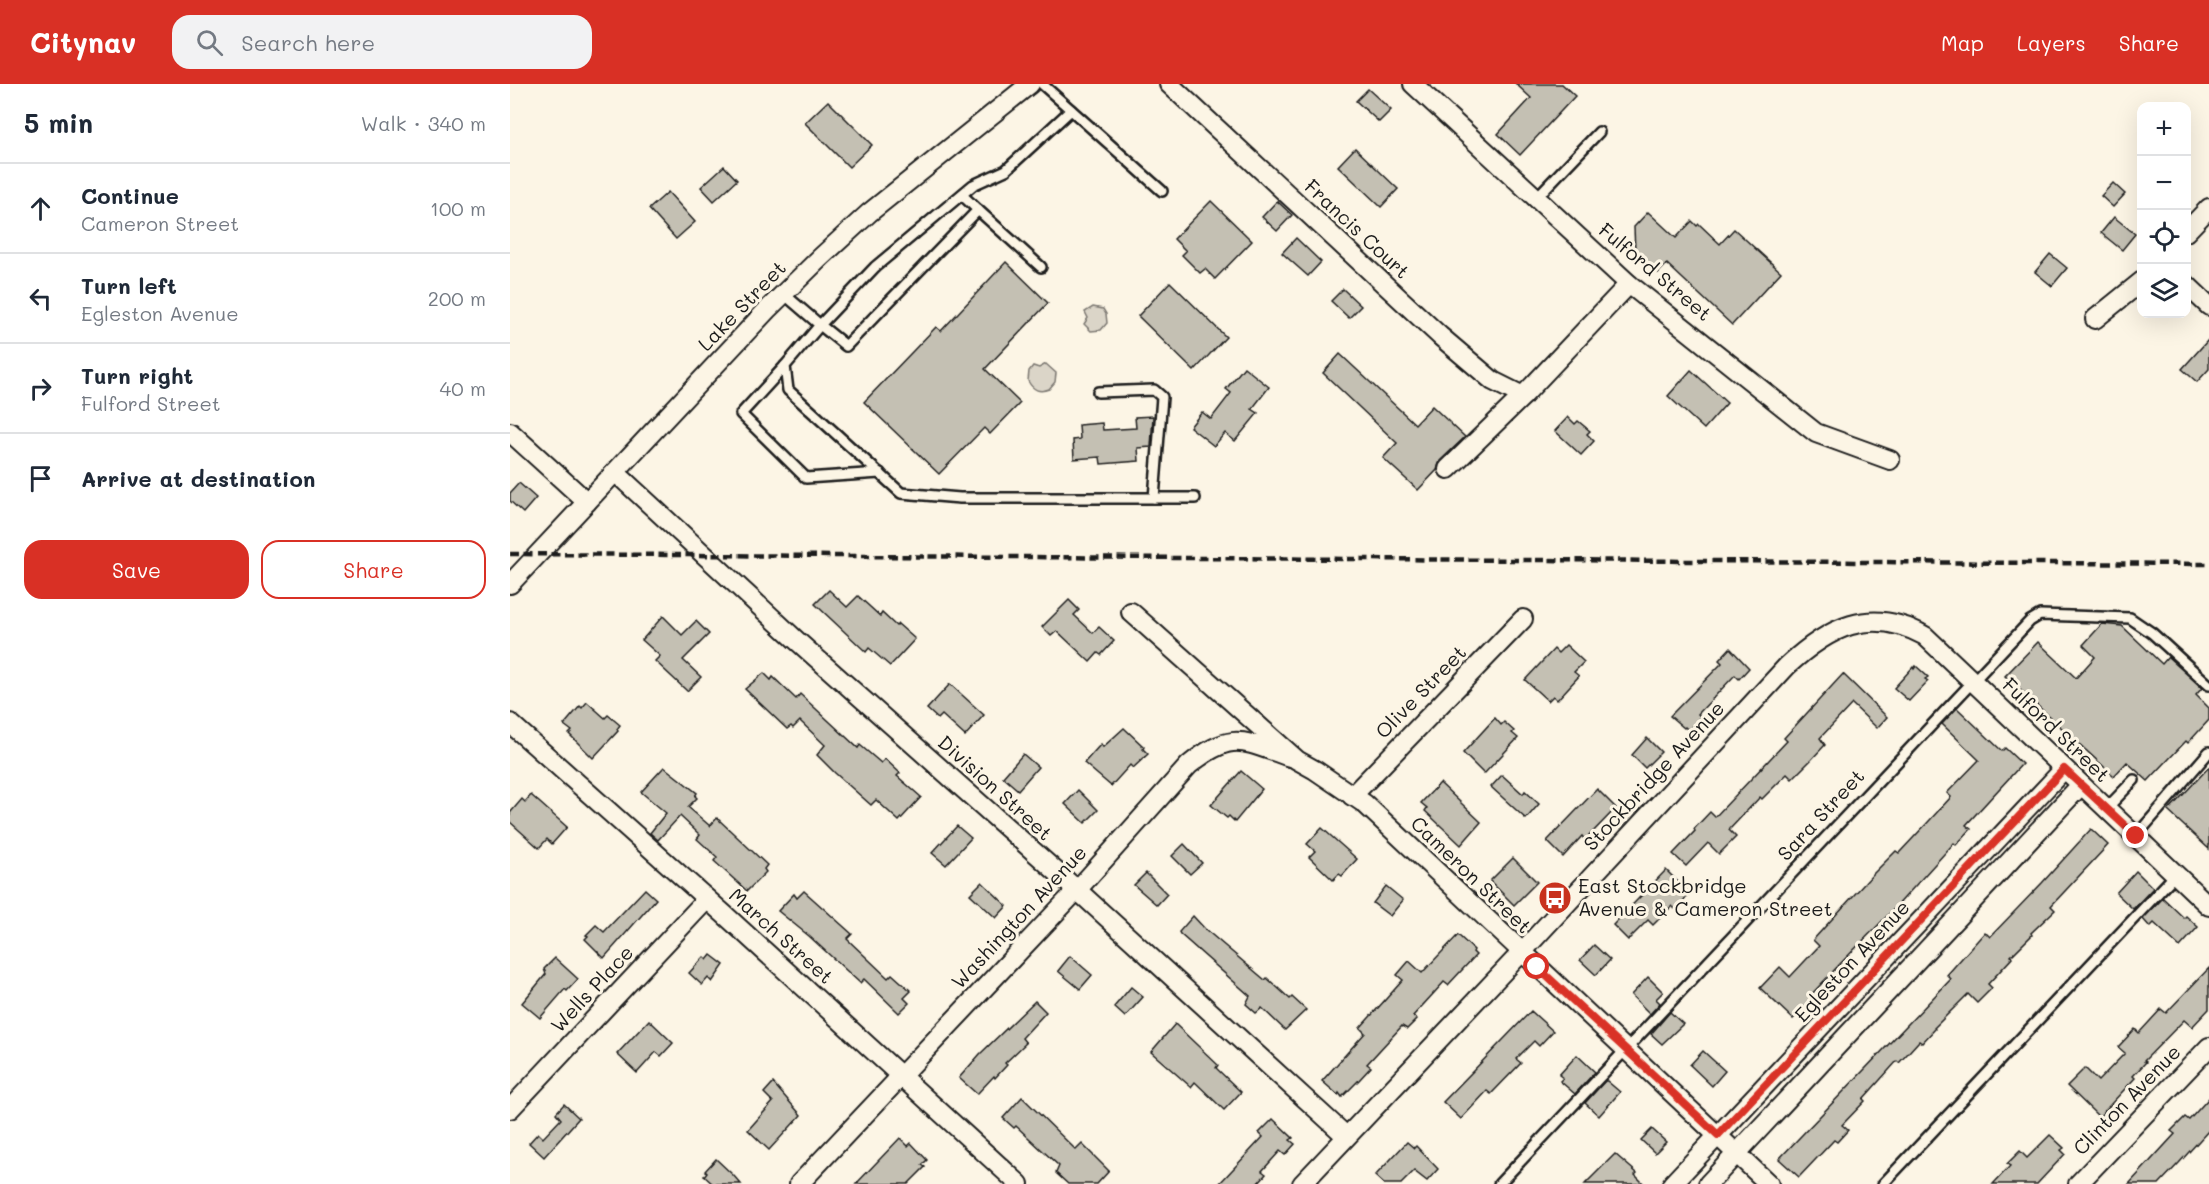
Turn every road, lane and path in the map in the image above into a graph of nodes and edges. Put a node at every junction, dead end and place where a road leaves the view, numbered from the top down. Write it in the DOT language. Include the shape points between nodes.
graph roads {
  1 [pos="1030,84"];
  2 [pos="1042,84"];
  3 [pos="1169,84"];
  4 [pos="1413,84"];
  5 [pos="1071,110"];
  6 [pos="1599,132"];
  7 [pos="1161,191"];
  8 [pos="962,195"];
  9 [pos="1536,198"];
  10 [pos="2209,208"];
  11 [pos="978,210"];
  12 [pos="2191,228"];
  13 [pos="1041,267"];
  14 [pos="1629,284"];
  15 [pos="2137,284"];
  16 [pos="2191,288"];
  17 [pos="784,294"];
  18 [pos="2209,306"];
  19 [pos="2095,319"];
  20 [pos="820,325"];
  21 [pos="785,366"];
  22 [pos="1098,392"];
  23 [pos="1523,396"];
  24 [pos="510,432"];
  25 [pos="1890,460"];
  26 [pos="1448,469"];
  27 [pos="615,472"];
  28 [pos="880,473"];
  29 [pos="1154,498"];
  30 [pos="1195,498"];
  31 [pos="587,502"];
  32 [pos="510,584"];
  33 [pos="1131,612"];
  34 [pos="1523,619"];
  35 [pos="1854,624"];
  36 [pos="1972,681"];
  37 [pos="2209,685"];
  38 [pos="510,723"];
  39 [pos="2209,752"];
  40 [pos="1297,760"];
  41 [pos="2064,769"];
  42 [pos="2133,780"];
  43 [pos="2081,785"];
  44 [pos="1352,796"];
  45 [pos="2106,809"];
  46 [pos="2136,836"];
  47 [pos="2175,875"];
  48 [pos="1077,890"];
  49 [pos="707,899"];
  50 [pos="2209,906"];
  51 [pos="1892,951"];
  52 [pos="1521,953"];
  53 [pos="1909,968"];
  54 [pos="2209,1047"];
  55 [pos="1625,1050"];
  56 [pos="900,1076"];
  57 [pos="510,1110"];
  58 [pos="1718,1135"];
  59 [pos="1347,1136"];
  60 [pos="1737,1153"];
  61 [pos="799,1184"];
  62 [pos="1019,1184"];
  63 [pos="1302,1184"];
  64 [pos="1499,1184"];
  65 [pos="1672,1184"];
  66 [pos="1708,1184"];
  67 [pos="1769,1184"];
  68 [pos="1883,1184"];
  69 [pos="2078,1184"];
  1 -- 17 [label="street, Lake Street" via="869,213"];
  2 -- 5 [label="lane"];
  3 -- 23 [label="street, Francis Court" via="1440,336 1493,381"];
  4 -- 9 [label="street, Fulford Street"];
  5 -- 7 [label="lane"];
  5 -- 8 [label="lane" via="1006,170 973,185"];
  6 -- 9 [label="lane"];
  8 -- 11 [label="lane"];
  8 -- 20 [label="lane" via="875,267"];
  9 -- 14 [label="street, Fulford Street"];
  10 -- 12 [label="street"];
  11 -- 13 [label="lane"];
  11 -- 20 [label="lane" via="846,346"];
  14 -- 23 [label="street"];
  14 -- 25 [label="street, Fulford Street" via="1816,433"];
  15 -- 19 [label="street"];
  16 -- 18 [label="street"];
  17 -- 20 [label="lane"];
  17 -- 27 [label="street, Lake Street"];
  20 -- 21 [label="lane"];
  21 -- 28 [label="lane" via="788,390"];
  21 -- 28 [label="lane" via="741,414 806,478"];
  22 -- 29 [label="lane" via="1154,390 1162,398"];
  23 -- 26 [label="street"];
  24 -- 31 [label="street"];
  27 -- 31 [label="street, Lake Street"];
  27 -- 48 [label="street, Division Street" via="795,639"];
  28 -- 29 [label="lane" via="901,493 942,498"];
  29 -- 30 [label="lane"];
  31 -- 32 [label="street, Lake Street"];
  33 -- 40 [label="street, Cameron Street"];
  34 -- 44 [label="street, Olive Street"];
  35 -- 36 [label="street, Fulford Street" via="1910,627 1925,636"];
  35 -- 52 [label="street, Stockbridge Avenue" via="1821,637 1786,666"];
  36 -- 37 [label="lane, Sara Street" via="2040,615 2130,618"];
  36 -- 41 [label="street, Fulford Street"];
  36 -- 55 [label="lane, Sara Street"];
  38 -- 49 [label="street, March Street"];
  39 -- 46 [label="lane"];
  40 -- 44 [label="street, Cameron Street"];
  40 -- 48 [label="street, Washington Avenue" via="1244,742 1208,750"];
  41 -- 43 [label="street, Fulford Street"];
  41 -- 51 [label="street, Egleston Avenue"];
  42 -- 45 [label="lane"];
  43 -- 45 [label="street, Fulford Street"];
  43 -- 53 [label="street"];
  44 -- 52 [label="street, Cameron Street"];
  45 -- 46 [label="street, Fulford Street"];
  46 -- 47 [label="street, Fulford Street"];
  47 -- 50 [label="street, Fulford Street"];
  47 -- 68 [label="lane"];
  48 -- 56 [label="street, Washington Avenue"];
  48 -- 59 [label="street, Division Street"];
  49 -- 56 [label="street, March Street"];
  49 -- 57 [label="street, Wells Place"];
  51 -- 53 [label="street"];
  51 -- 58 [label="street, Egleston Avenue"];
  52 -- 55 [label="street, Cameron Street"];
  52 -- 59 [label="street, Stockbridge Avenue"];
  53 -- 60 [label="street"];
  54 -- 69 [label="street, Clinton Avenue"];
  55 -- 58 [label="street, Cameron Street"];
  55 -- 64 [label="lane, Sara Street"];
  56 -- 61 [label="street, Washington Avenue"];
  56 -- 62 [label="street, March Street"];
  58 -- 60 [label="street, Cameron Street"];
  58 -- 65 [label="street, Egleston Avenue"];
  59 -- 63 [label="street, Stockbridge Avenue"];
  60 -- 66 [label="street"];
  60 -- 67 [label="street, Cameron Street"];
}
